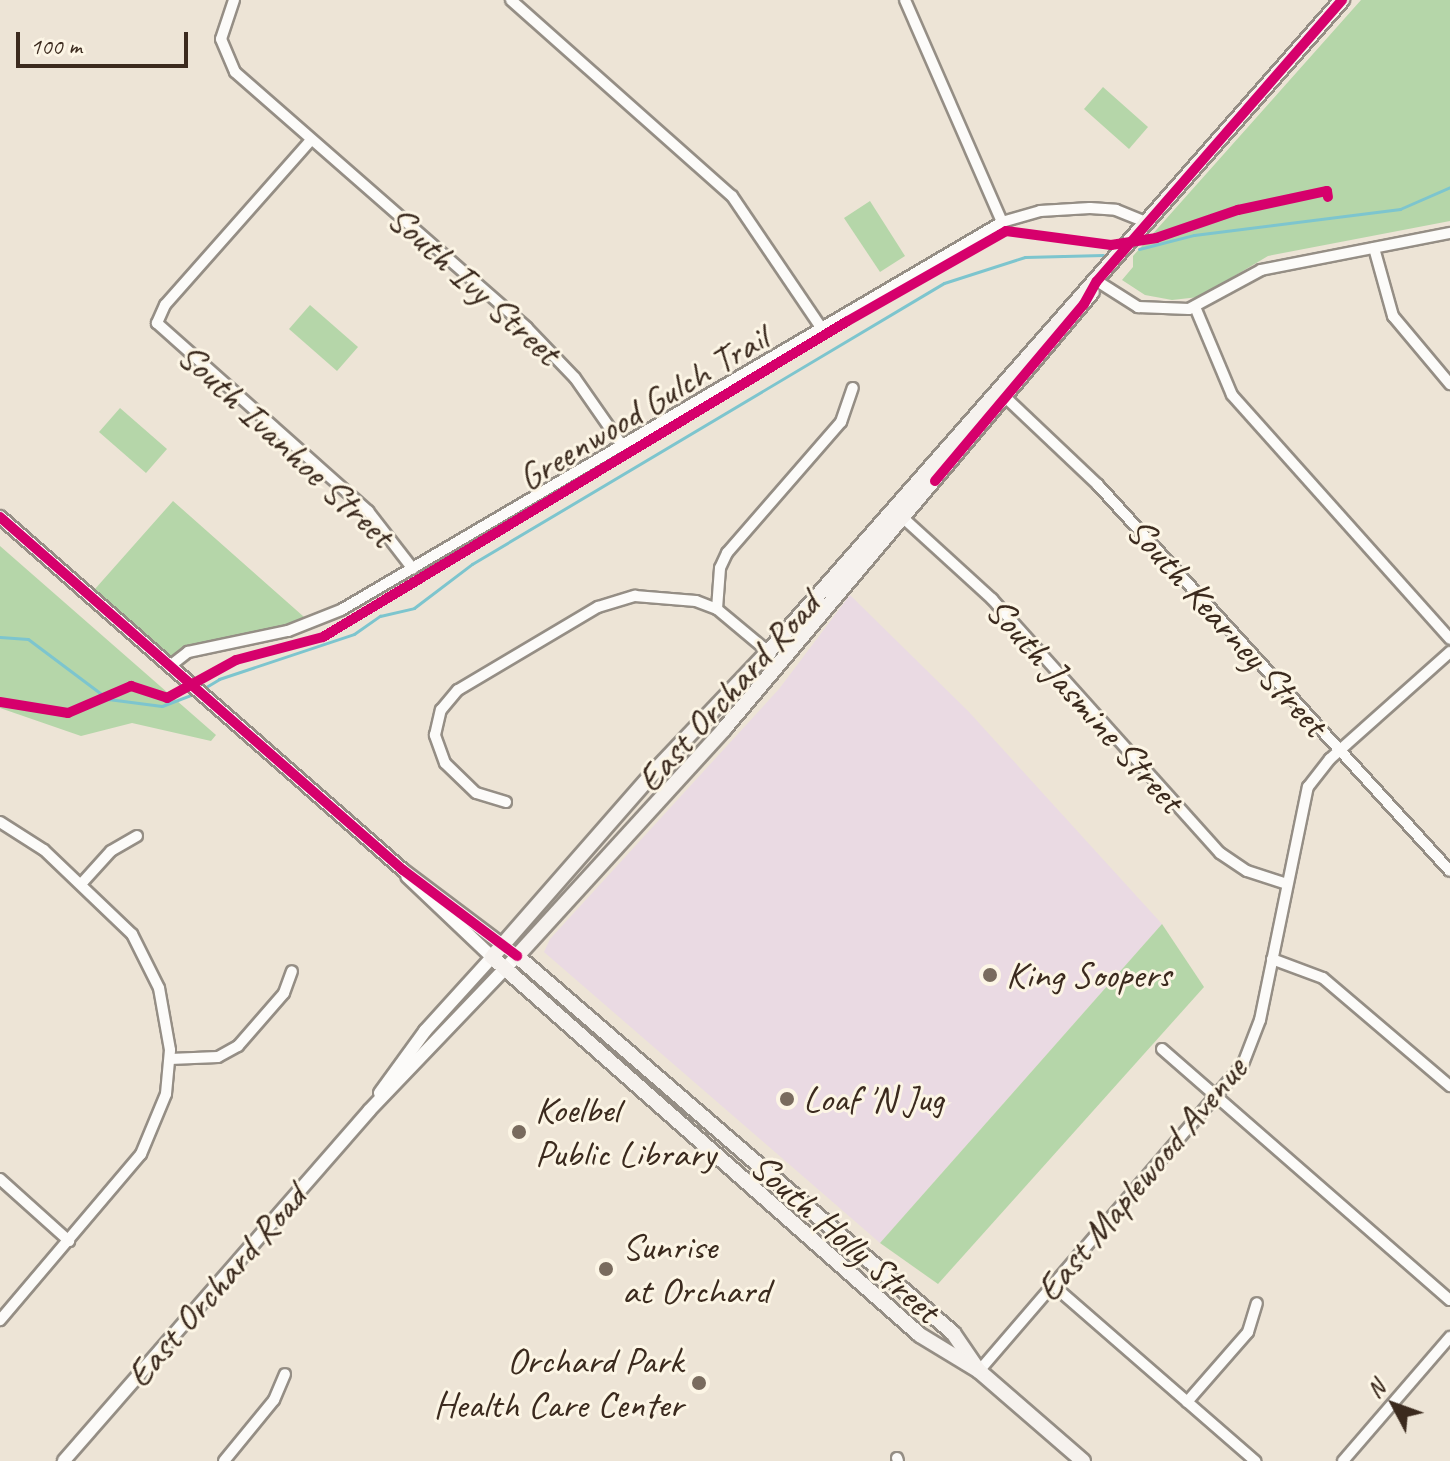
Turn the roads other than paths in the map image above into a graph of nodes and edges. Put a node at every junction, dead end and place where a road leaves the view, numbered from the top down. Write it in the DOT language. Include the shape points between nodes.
graph roads {
  1 [pos="234,0"];
  2 [pos="511,0"];
  3 [pos="905,0"];
  4 [pos="1342,0"];
  5 [pos="311,140"];
  6 [pos="1002,222"];
  7 [pos="1148,223"];
  8 [pos="1450,233"];
  9 [pos="1374,248"];
  10 [pos="1097,281"];
  11 [pos="1195,307"];
  12 [pos="820,326"];
  13 [pos="1450,384"];
  14 [pos="853,388"];
  15 [pos="1000,392"];
  16 [pos="621,444"];
  17 [pos="898,513"];
  18 [pos="0,517"];
  19 [pos="413,569"];
  20 [pos="717,609"];
  21 [pos="1450,639"];
  22 [pos="768,652"];
  23 [pos="1450,652"];
  24 [pos="781,663"];
  25 [pos="170,666"];
  26 [pos="1339,750"];
  27 [pos="506,802"];
  28 [pos="0,822"];
  29 [pos="137,836"];
  30 [pos="403,870"];
  31 [pos="1450,871"];
  32 [pos="82,883"];
  33 [pos="1287,884"];
  34 [pos="503,946"];
  35 [pos="517,956"];
  36 [pos="492,957"];
  37 [pos="1272,959"];
  38 [pos="292,971"];
  39 [pos="503,971"];
  40 [pos="1162,1049"];
  41 [pos="170,1059"];
  42 [pos="1450,1086"];
  43 [pos="1217,1097"];
  44 [pos="369,1111"];
  45 [pos="0,1179"];
  46 [pos="69,1241"];
  47 [pos="1054,1286"];
  48 [pos="1450,1300"];
  49 [pos="1257,1303"];
  50 [pos="0,1320"];
  51 [pos="1450,1337"];
  52 [pos="979,1371"];
  53 [pos="285,1374"];
  54 [pos="1187,1402"];
  55 [pos="64,1461"];
  56 [pos="224,1461"];
  57 [pos="1083,1461"];
  58 [pos="1255,1461"];
  59 [pos="1343,1461"];
  1 -- 5 [label="street, South Ivy Street" via="221,31 226,60"];
  2 -- 12 [label="street" via="732,196"];
  3 -- 6 [label="street"];
  4 -- 7 [label="main road, East Orchard Road"];
  5 -- 16 [label="street, South Ivy Street" via="527,328 575,378"];
  5 -- 19 [label="street, South Ivanhoe Street" via="165,305 157,323 368,511"];
  6 -- 7 [label="street" via="1040,211 1090,208 1116,210"];
  6 -- 12 [label="street"];
  7 -- 10 [label="main road, East Orchard Road"];
  8 -- 9 [label="street"];
  9 -- 11 [label="street" via="1261,270"];
  9 -- 13 [label="street" via="1393,316"];
  10 -- 11 [label="street" via="1138,307 1169,312"];
  10 -- 15 [label="main road, East Orchard Road"];
  11 -- 21 [label="street" via="1232,395"];
  12 -- 16 [label="street"];
  14 -- 20 [label="street" via="841,422 727,553 720,568"];
  15 -- 17 [label="main road, East Orchard Road"];
  15 -- 26 [label="street, South Kearney Street" via="1098,485"];
  16 -- 19 [label="street"];
  17 -- 22 [label="main road, East Orchard Road"];
  17 -- 24 [label="main road, East Orchard Road"];
  17 -- 33 [label="street, South Jasmine Street" via="992,599 1209,842 1247,871"];
  18 -- 25 [label="street, South Holly Street"];
  19 -- 25 [label="street" via="323,619 188,652"];
  20 -- 22 [label="street"];
  20 -- 27 [label="street" via="650,595 607,602 451,696 436,722 436,741 445,763 476,793"];
  22 -- 24 [label="street"];
  22 -- 34 [label="main road, East Orchard Road" via="672,752"];
  23 -- 26 [label="street, East Maplewood Avenue"];
  24 -- 35 [label="main road, East Orchard Road"];
  25 -- 30 [label="street, South Holly Street"];
  26 -- 31 [label="street, South Kearney Street"];
  26 -- 33 [label="street, East Maplewood Avenue" via="1304,797"];
  28 -- 32 [label="street"];
  29 -- 32 [label="street" via="111,851"];
  30 -- 34 [label="street, South Holly Street"];
  30 -- 36 [label="street, South Holly Street"];
  32 -- 41 [label="street" via="124,923 151,967 165,1008"];
  33 -- 37 [label="street, East Maplewood Avenue"];
  34 -- 35 [label="street, South Holly Street"];
  34 -- 36 [label="main road, East Orchard Road"];
  35 -- 39 [label="street, East Orchard Road"];
  35 -- 52 [label="main road, South Holly Street" via="953,1333"];
  36 -- 39 [label="main road, South Holly Street"];
  36 -- 44 [label="street, East Orchard Road" via="425,1031"];
  37 -- 42 [label="street" via="1323,978"];
  37 -- 43 [label="street, East Maplewood Avenue" via="1251,1049"];
  38 -- 41 [label="street" via="284,993 238,1046 204,1060"];
  39 -- 44 [label="street, East Orchard Road"];
  39 -- 52 [label="main road, South Holly Street" via="920,1335"];
  40 -- 43 [label="street"];
  41 -- 46 [label="street" via="159,1118 141,1154"];
  43 -- 47 [label="street, East Maplewood Avenue"];
  43 -- 48 [label="street"];
  44 -- 55 [label="street, East Orchard Road"];
  45 -- 46 [label="street"];
  46 -- 50 [label="street"];
  47 -- 52 [label="street, East Maplewood Avenue"];
  47 -- 54 [label="street"];
  49 -- 54 [label="street" via="1248,1332"];
  51 -- 59 [label="street"];
  52 -- 57 [label="main road, South Holly Street"];
  53 -- 56 [label="street" via="274,1400"];
  54 -- 58 [label="street"];
}
